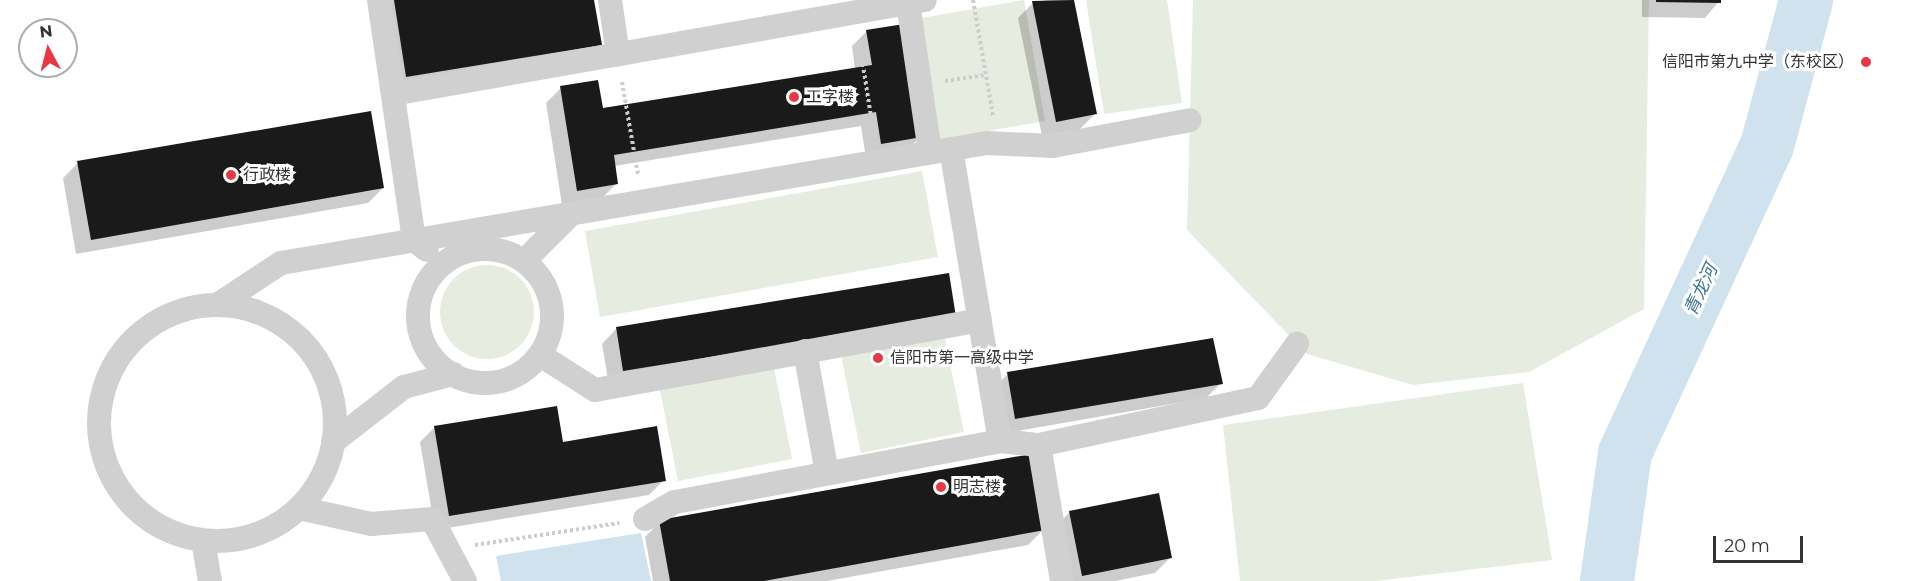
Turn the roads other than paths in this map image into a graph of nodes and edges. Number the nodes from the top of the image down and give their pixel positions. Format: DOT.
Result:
graph roads {
  1 [pos="379,0"];
  2 [pos="609,0"];
  3 [pos="917,1"];
  4 [pos="829,8"];
  5 [pos="618,54"];
  6 [pos="393,94"];
  7 [pos="1190,120"];
  8 [pos="940,151"];
  9 [pos="572,213"];
  10 [pos="414,240"];
  11 [pos="524,261"];
  12 [pos="443,264"];
  13 [pos="217,305"];
  14 [pos="980,320"];
  15 [pos="1297,344"];
  16 [pos="806,351"];
  17 [pos="540,355"];
  18 [pos="453,374"];
  19 [pos="1000,441"];
  20 [pos="333,442"];
  21 [pos="1039,445"];
  22 [pos="827,473"];
  23 [pos="298,508"];
  24 [pos="645,519"];
  25 [pos="204,542"];
  26 [pos="210,581"];
  27 [pos="465,581"];
  28 [pos="1062,581"];
  1 -- 6 [label="street"];
  2 -- 5 [label="street"];
  3 -- 4 [label="street"];
  3 -- 8 [label="street"];
  4 -- 5 [label="street"];
  5 -- 6 [label="street"];
  6 -- 10 [label="street"];
  7 -- 8 [label="street"];
  8 -- 9 [label="street"];
  8 -- 14 [label="street"];
  9 -- 10 [label="street"];
  9 -- 11 [label="street"];
  10 -- 12 [label="street"];
  10 -- 13 [label="street"];
  11 -- 12 [label="street"];
  11 -- 17 [label="street"];
  12 -- 18 [label="street"];
  13 -- 20 [label="street"];
  13 -- 25 [label="street"];
  14 -- 16 [label="street"];
  14 -- 19 [label="street"];
  15 -- 21 [label="street"];
  16 -- 17 [label="street"];
  16 -- 22 [label="street"];
  17 -- 18 [label="street"];
  18 -- 20 [label="street"];
  19 -- 21 [label="street"];
  19 -- 22 [label="street"];
  20 -- 23 [label="street"];
  21 -- 28 [label="street"];
  22 -- 24 [label="street"];
  23 -- 25 [label="street"];
  23 -- 27 [label="street"];
  25 -- 26 [label="street"];
}
